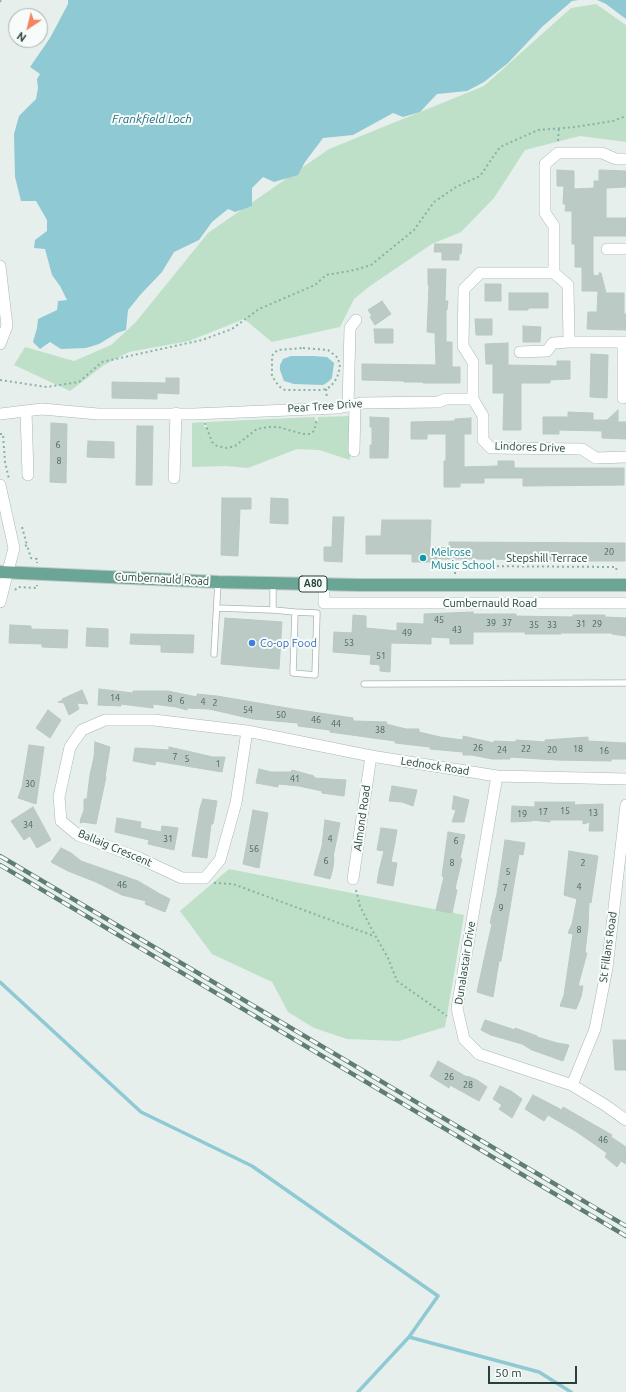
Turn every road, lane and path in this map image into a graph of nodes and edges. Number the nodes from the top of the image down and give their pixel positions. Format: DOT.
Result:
graph roads {
  1 [pos="626,116"];
  2 [pos="626,159"];
  3 [pos="607,249"];
  4 [pos="626,249"];
  5 [pos="0,266"];
  6 [pos="554,273"];
  7 [pos="356,320"];
  8 [pos="568,342"];
  9 [pos="624,342"];
  10 [pos="0,344"];
  11 [pos="520,352"];
  12 [pos="0,380"];
  13 [pos="320,390"];
  14 [pos="623,398"];
  15 [pos="473,399"];
  16 [pos="351,405"];
  17 [pos="317,408"];
  18 [pos="26,411"];
  19 [pos="176,413"];
  20 [pos="204,413"];
  21 [pos="0,414"];
  22 [pos="354,451"];
  23 [pos="626,457"];
  24 [pos="28,475"];
  25 [pos="174,478"];
  26 [pos="0,485"];
  27 [pos="4,572"];
  28 [pos="218,582"];
  29 [pos="273,583"];
  30 [pos="324,584"];
  31 [pos="455,585"];
  32 [pos="622,585"];
  33 [pos="0,602"];
  34 [pos="626,603"];
  35 [pos="217,608"];
  36 [pos="274,610"];
  37 [pos="295,612"];
  38 [pos="214,654"];
  39 [pos="626,683"];
  40 [pos="364,684"];
  41 [pos="247,731"];
  42 [pos="371,756"];
  43 [pos="497,776"];
  44 [pos="626,780"];
  45 [pos="626,805"];
  46 [pos="205,878"];
  47 [pos="353,879"];
  48 [pos="375,937"];
  49 [pos="462,1028"];
  50 [pos="572,1085"];
  51 [pos="626,1120"];
  1 -- 12 [label="path"];
  2 -- 6 [label="street"];
  3 -- 4 [label="street"];
  5 -- 10 [label="street"];
  6 -- 8 [label="street"];
  6 -- 15 [label="street"];
  7 -- 16 [label="street"];
  8 -- 9 [label="street"];
  8 -- 11 [label="street"];
  9 -- 14 [label="street"];
  13 -- 13 [label="path"];
  15 -- 16 [label="street, Pear Tree Drive"];
  15 -- 23 [label="street, Lindores Drive"];
  16 -- 17 [label="street, Pear Tree Drive"];
  16 -- 22 [label="street"];
  17 -- 20 [label="street, Pear Tree Drive"];
  17 -- 20 [label="path"];
  18 -- 19 [label="street, Pear Tree Drive"];
  18 -- 21 [label="street, Pear Tree Drive"];
  18 -- 24 [label="street"];
  19 -- 20 [label="street, Pear Tree Drive"];
  19 -- 25 [label="street"];
  26 -- 27 [label="street"];
  27 -- 28 [label="main road, Cumbernauld Road / A80"];
  27 -- 33 [label="street"];
  28 -- 29 [label="main road, Cumbernauld Road / A80"];
  28 -- 35 [label="lane"];
  29 -- 30 [label="main road, Cumbernauld Road / A80"];
  29 -- 36 [label="lane"];
  30 -- 31 [label="main road, Cumbernauld Road / A80"];
  30 -- 34 [label="street, Cumbernauld Road"];
  31 -- 32 [label="main road, Cumbernauld Road / A80"];
  31 -- 32 [label="path, Stepshill Terrace"];
  35 -- 36 [label="lane"];
  35 -- 38 [label="lane"];
  36 -- 37 [label="lane"];
  37 -- 37 [label="lane"];
  39 -- 40 [label="lane"];
  41 -- 42 [label="street, Lednock Road"];
  41 -- 46 [label="street"];
  41 -- 46 [label="street, Ballaig Crescent"];
  42 -- 43 [label="street, Lednock Road"];
  42 -- 47 [label="street, Almond Road"];
  43 -- 44 [label="street, Lednock Road"];
  43 -- 49 [label="street, Dunalastair Drive"];
  45 -- 50 [label="street, St Fillans Road"];
  46 -- 48 [label="path"];
  47 -- 48 [label="path"];
  48 -- 49 [label="path"];
  49 -- 50 [label="street, Dunalastair Drive"];
  50 -- 51 [label="street, Dunalastair Drive"];
}
